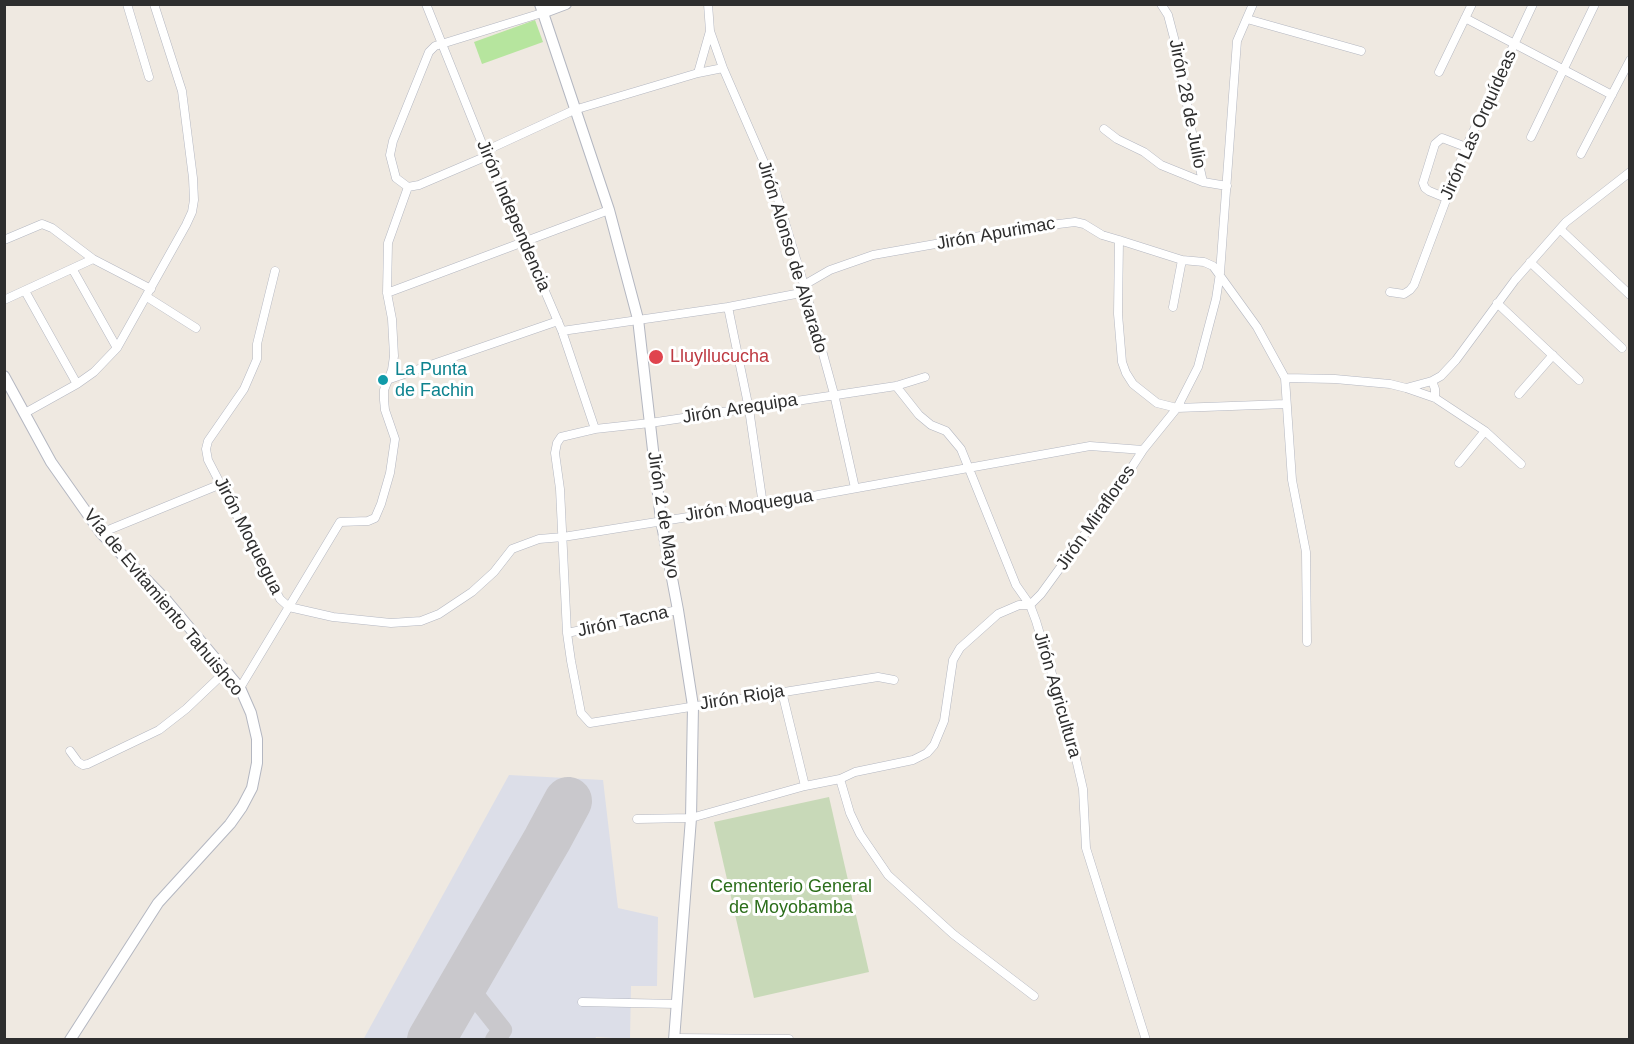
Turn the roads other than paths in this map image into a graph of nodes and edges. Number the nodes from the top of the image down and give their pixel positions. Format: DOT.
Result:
graph roads {
  1 [pos="127,4"];
  2 [pos="154,4"];
  3 [pos="426,4"];
  4 [pos="566,4"];
  5 [pos="708,4"];
  6 [pos="1161,4"];
  7 [pos="1253,4"];
  8 [pos="1472,4"];
  9 [pos="1533,4"];
  10 [pos="1595,4"];
  11 [pos="541,9"];
  12 [pos="1465,18"];
  13 [pos="1247,19"];
  14 [pos="710,31"];
  15 [pos="1514,43"];
  16 [pos="442,45"];
  17 [pos="1361,51"];
  18 [pos="1629,60"];
  19 [pos="723,68"];
  20 [pos="1563,71"];
  21 [pos="1439,72"];
  22 [pos="698,73"];
  23 [pos="149,76"];
  24 [pos="1612,95"];
  25 [pos="574,110"];
  26 [pos="1104,129"];
  27 [pos="1531,137"];
  28 [pos="1466,147"];
  29 [pos="486,153"];
  30 [pos="1581,154"];
  31 [pos="1629,172"];
  32 [pos="1203,182"];
  33 [pos="1227,186"];
  34 [pos="408,187"];
  35 [pos="1446,198"];
  36 [pos="609,210"];
  37 [pos="1560,229"];
  38 [pos="4,240"];
  39 [pos="1119,240"];
  40 [pos="524,243"];
  41 [pos="93,259"];
  42 [pos="1182,260"];
  43 [pos="1530,262"];
  44 [pos="73,270"];
  45 [pos="275,271"];
  46 [pos="1220,273"];
  47 [pos="805,289"];
  48 [pos="25,291"];
  49 [pos="387,292"];
  50 [pos="1390,292"];
  51 [pos="149,293"];
  52 [pos="1629,295"];
  53 [pos="4,300"];
  54 [pos="1497,303"];
  55 [pos="1173,307"];
  56 [pos="728,308"];
  57 [pos="638,319"];
  58 [pos="558,321"];
  59 [pos="196,328"];
  60 [pos="562,331"];
  61 [pos="117,348"];
  62 [pos="1622,348"];
  63 [pos="1552,355"];
  64 [pos="4,376"];
  65 [pos="925,377"];
  66 [pos="1285,378"];
  67 [pos="387,380"];
  68 [pos="1579,380"];
  69 [pos="1432,381"];
  70 [pos="77,384"];
  71 [pos="896,386"];
  72 [pos="1406,388"];
  73 [pos="834,394"];
  74 [pos="1519,394"];
  75 [pos="1435,398"];
  76 [pos="1286,404"];
  77 [pos="1177,408"];
  78 [pos="749,409"];
  79 [pos="25,413"];
  80 [pos="650,423"];
  81 [pos="595,429"];
  82 [pos="1485,431"];
  83 [pos="1143,450"];
  84 [pos="1459,463"];
  85 [pos="1521,464"];
  86 [pos="970,468"];
  87 [pos="221,484"];
  88 [pos="855,488"];
  89 [pos="763,505"];
  90 [pos="661,520"];
  91 [pos="101,533"];
  92 [pos="563,537"];
  93 [pos="1030,605"];
  94 [pos="289,607"];
  95 [pos="678,610"];
  96 [pos="567,633"];
  97 [pos="1307,642"];
  98 [pos="225,672"];
  99 [pos="894,680"];
  100 [pos="240,688"];
  101 [pos="782,692"];
  102 [pos="693,706"];
  103 [pos="70,751"];
  104 [pos="840,779"];
  105 [pos="805,786"];
  106 [pos="691,818"];
  107 [pos="637,819"];
  108 [pos="1034,996"];
  109 [pos="582,1002"];
  110 [pos="677,1005"];
  111 [pos="674,1039"];
  112 [pos="789,1039"];
  113 [pos="70,1040"];
  114 [pos="1146,1040"];
  1 -- 23 [label="street"];
  2 -- 51 [label="street"];
  3 -- 16 [label="street, Jirón Independencia"];
  4 -- 11 [label="main road"];
  5 -- 14 [label="street, Jirón Alonso de Alvarado"];
  6 -- 32 [label="street, Jirón 28 de Julio"];
  7 -- 13 [label="street, Jirón Miraflores"];
  8 -- 12 [label="street"];
  9 -- 15 [label="street, Jirón Las Orquídeas"];
  10 -- 20 [label="street"];
  11 -- 16 [label="street"];
  11 -- 25 [label="main road, Jirón 2 de Mayo"];
  12 -- 15 [label="street"];
  12 -- 21 [label="street"];
  13 -- 17 [label="street"];
  13 -- 33 [label="street, Jirón Miraflores"];
  14 -- 19 [label="street, Jirón Alonso de Alvarado"];
  14 -- 22 [label="street, Jirón Alonso de Alvarado"];
  15 -- 20 [label="street"];
  15 -- 28 [label="street, Jirón Las Orquídeas"];
  16 -- 29 [label="street, Jirón Independencia"];
  16 -- 34 [label="street"];
  18 -- 24 [label="street"];
  19 -- 22 [label="street"];
  19 -- 47 [label="street, Jirón Alonso de Alvarado"];
  20 -- 24 [label="street"];
  20 -- 27 [label="street"];
  22 -- 25 [label="street"];
  24 -- 30 [label="street"];
  25 -- 29 [label="street"];
  25 -- 36 [label="main road, Jirón 2 de Mayo"];
  26 -- 32 [label="street"];
  28 -- 35 [label="street, Jirón Las Orquídeas"];
  28 -- 35 [label="street"];
  29 -- 34 [label="street"];
  29 -- 40 [label="street, Jirón Independencia"];
  31 -- 37 [label="street"];
  32 -- 33 [label="street, Jirón 28 de Julio"];
  33 -- 46 [label="street, Jirón Miraflores"];
  34 -- 49 [label="street"];
  35 -- 50 [label="street, Jirón Las Orquídeas"];
  36 -- 40 [label="street"];
  36 -- 57 [label="main road, Jirón 2 de Mayo"];
  37 -- 43 [label="street"];
  37 -- 52 [label="street"];
  38 -- 41 [label="street"];
  39 -- 42 [label="street, Jirón Apurimac"];
  39 -- 47 [label="street, Jirón Apurimac"];
  39 -- 77 [label="street"];
  40 -- 49 [label="street"];
  40 -- 58 [label="street, Jirón Independencia"];
  41 -- 44 [label="street"];
  41 -- 51 [label="street"];
  42 -- 46 [label="street, Jirón Apurimac"];
  42 -- 55 [label="street"];
  43 -- 54 [label="street"];
  43 -- 62 [label="street"];
  44 -- 48 [label="street"];
  44 -- 61 [label="street"];
  45 -- 87 [label="street, Jirón Moquegua"];
  46 -- 66 [label="street"];
  46 -- 77 [label="street, Jirón Miraflores"];
  47 -- 56 [label="street, Jirón Apurimac"];
  47 -- 73 [label="street, Jirón Alonso de Alvarado"];
  48 -- 53 [label="street"];
  48 -- 70 [label="street"];
  49 -- 67 [label="street"];
  51 -- 59 [label="street"];
  51 -- 61 [label="street"];
  54 -- 63 [label="street"];
  54 -- 69 [label="street"];
  56 -- 57 [label="street, Jirón Apurimac"];
  56 -- 78 [label="street"];
  57 -- 60 [label="street, Jirón Apurimac"];
  57 -- 80 [label="main road, Jirón 2 de Mayo"];
  58 -- 60 [label="street, Jirón Independencia"];
  58 -- 67 [label="street"];
  60 -- 81 [label="street, Jirón Independencia"];
  61 -- 70 [label="street"];
  63 -- 68 [label="street"];
  63 -- 74 [label="street"];
  64 -- 79 [label="main road, Vía de Evitamiento Tahuishco"];
  65 -- 71 [label="street, Jirón Arequipa"];
  66 -- 72 [label="street"];
  66 -- 76 [label="street"];
  67 -- 94 [label="street"];
  69 -- 72 [label="street"];
  69 -- 75 [label="street"];
  70 -- 79 [label="street"];
  71 -- 73 [label="street, Jirón Arequipa"];
  71 -- 86 [label="street, Jirón Agricultura"];
  72 -- 75 [label="street"];
  73 -- 78 [label="street, Jirón Arequipa"];
  73 -- 88 [label="street, Jirón Alonso de Alvarado"];
  75 -- 82 [label="street"];
  76 -- 77 [label="street"];
  76 -- 97 [label="street"];
  77 -- 83 [label="street, Jirón Miraflores"];
  78 -- 80 [label="street, Jirón Arequipa"];
  78 -- 89 [label="street"];
  79 -- 91 [label="main road, Vía de Evitamiento Tahuishco"];
  80 -- 81 [label="street, Jirón Arequipa"];
  80 -- 90 [label="main road, Jirón 2 de Mayo"];
  81 -- 92 [label="street, Jirón Arequipa"];
  82 -- 84 [label="street"];
  82 -- 85 [label="street"];
  83 -- 86 [label="street, Jirón Moquegua"];
  83 -- 93 [label="street, Jirón Miraflores"];
  86 -- 88 [label="street, Jirón Moquegua"];
  86 -- 93 [label="street, Jirón Agricultura"];
  87 -- 91 [label="street"];
  87 -- 94 [label="street, Jirón Moquegua"];
  88 -- 89 [label="street, Jirón Moquegua"];
  89 -- 90 [label="street, Jirón Moquegua"];
  90 -- 92 [label="street, Jirón Moquegua"];
  90 -- 95 [label="main road, Jirón 2 de Mayo"];
  91 -- 98 [label="main road, Vía de Evitamiento Tahuishco"];
  92 -- 94 [label="street, Jirón Moquegua"];
  92 -- 96 [label="street"];
  93 -- 104 [label="street"];
  93 -- 114 [label="street, Jirón Agricultura"];
  94 -- 100 [label="street"];
  95 -- 96 [label="street, Jirón Tacna"];
  95 -- 102 [label="main road, Jirón 2 de Mayo"];
  96 -- 102 [label="street, Jirón Rioja"];
  98 -- 100 [label="main road, Vía de Evitamiento Tahuishco"];
  98 -- 103 [label="street"];
  99 -- 101 [label="street, Jirón Rioja"];
  100 -- 113 [label="main road, Vía de Evitamiento Tahuishco"];
  101 -- 102 [label="street, Jirón Rioja"];
  101 -- 105 [label="street"];
  102 -- 106 [label="main road, Jirón 2 de Mayo"];
  104 -- 105 [label="street"];
  104 -- 108 [label="street"];
  105 -- 106 [label="street"];
  106 -- 107 [label="street"];
  106 -- 110 [label="main road, Jirón 2 de Mayo"];
  109 -- 110 [label="street"];
  110 -- 111 [label="main road, Jirón 2 de Mayo"];
  111 -- 112 [label="street"];
}
